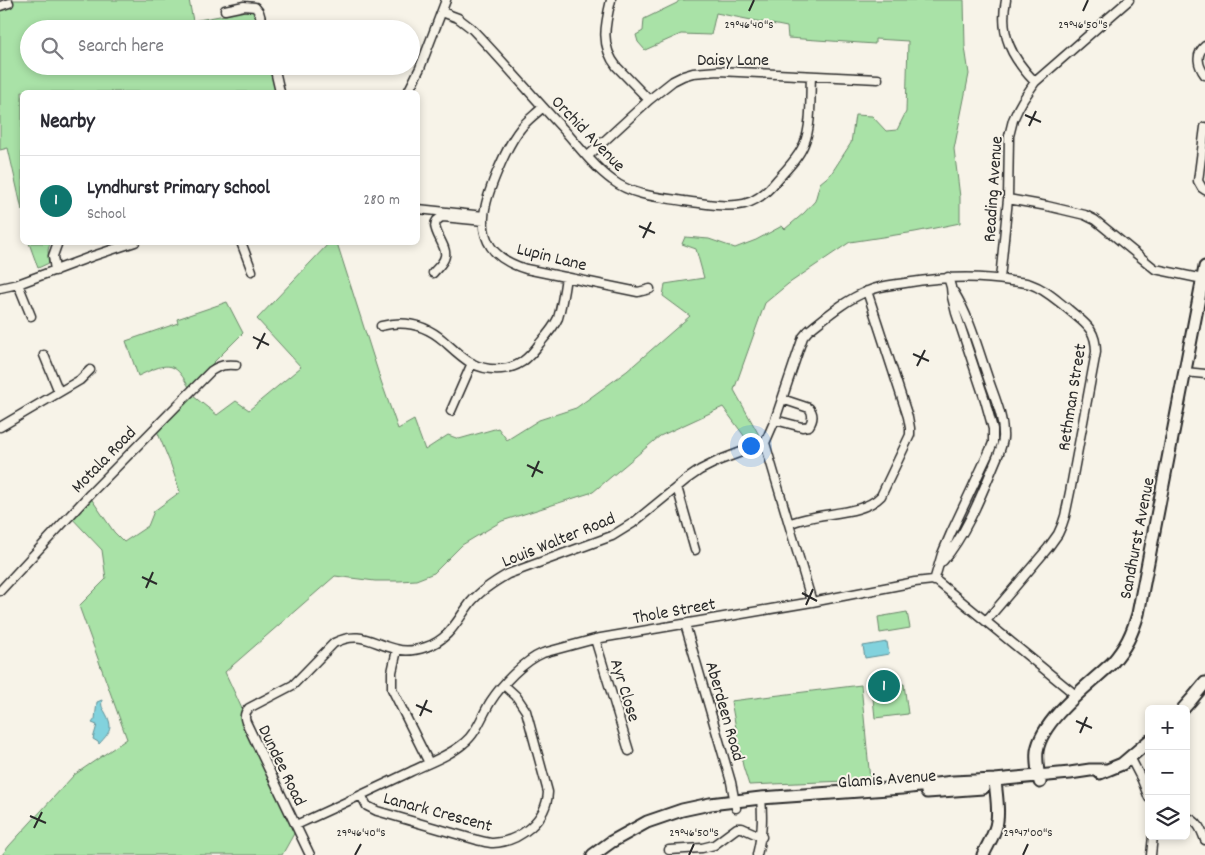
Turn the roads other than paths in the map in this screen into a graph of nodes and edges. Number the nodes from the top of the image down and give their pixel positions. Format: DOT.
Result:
graph roads {
  1 [pos="446,0"];
  2 [pos="611,0"];
  3 [pos="1006,0"];
  4 [pos="1129,0"];
  5 [pos="9,3"];
  6 [pos="0,6"];
  7 [pos="225,10"];
  8 [pos="442,12"];
  9 [pos="261,20"];
  10 [pos="1205,46"];
  11 [pos="420,68"];
  12 [pos="276,75"];
  13 [pos="416,75"];
  14 [pos="1205,75"];
  15 [pos="811,76"];
  16 [pos="878,79"];
  17 [pos="1035,82"];
  18 [pos="280,90"];
  19 [pos="409,90"];
  20 [pos="649,100"];
  21 [pos="543,107"];
  22 [pos="1205,127"];
  23 [pos="588,156"];
  24 [pos="1205,190"];
  25 [pos="1008,199"];
  26 [pos="420,208"];
  27 [pos="484,219"];
  28 [pos="57,245"];
  29 [pos="126,245"];
  30 [pos="241,245"];
  31 [pos="55,271"];
  32 [pos="252,271"];
  33 [pos="433,273"];
  34 [pos="1204,273"];
  35 [pos="566,277"];
  36 [pos="948,277"];
  37 [pos="1000,279"];
  38 [pos="18,284"];
  39 [pos="0,288"];
  40 [pos="650,289"];
  41 [pos="867,291"];
  42 [pos="31,316"];
  43 [pos="381,326"];
  44 [pos="44,355"];
  45 [pos="472,363"];
  46 [pos="236,365"];
  47 [pos="90,370"];
  48 [pos="1185,372"];
  49 [pos="1205,374"];
  50 [pos="59,392"];
  51 [pos="782,399"];
  52 [pos="451,411"];
  53 [pos="775,420"];
  54 [pos="0,427"];
  55 [pos="765,444"];
  56 [pos="677,487"];
  57 [pos="789,524"];
  58 [pos="696,550"];
  59 [pos="934,581"];
  60 [pos="0,591"];
  61 [pos="812,602"];
  62 [pos="986,621"];
  63 [pos="685,624"];
  64 [pos="596,638"];
  65 [pos="397,650"];
  66 [pos="1205,683"];
  67 [pos="504,685"];
  68 [pos="1076,696"];
  69 [pos="1187,705"];
  70 [pos="246,714"];
  71 [pos="1145,744"];
  72 [pos="629,751"];
  73 [pos="1130,757"];
  74 [pos="429,762"];
  75 [pos="1040,779"];
  76 [pos="996,784"];
  77 [pos="361,795"];
  78 [pos="1148,795"];
  79 [pos="761,801"];
  80 [pos="736,804"];
  81 [pos="1190,818"];
  82 [pos="296,826"];
  83 [pos="762,837"];
  84 [pos="1153,840"];
  85 [pos="1205,840"];
  86 [pos="668,850"];
  87 [pos="310,855"];
  88 [pos="593,855"];
  89 [pos="757,855"];
  90 [pos="983,855"];
  91 [pos="1151,855"];
  1 -- 8 [label="street"];
  2 -- 20 [label="street"];
  3 -- 17 [label="street"];
  4 -- 17 [label="street, Reading Avenue"];
  5 -- 6 [label="street"];
  7 -- 9 [label="street"];
  8 -- 11 [label="street"];
  8 -- 21 [label="street, Orchid Avenue"];
  10 -- 14 [label="street"];
  12 -- 18 [label="street"];
  13 -- 19 [label="street"];
  15 -- 16 [label="street, Daisy Lane"];
  15 -- 20 [label="street, Daisy Lane"];
  15 -- 23 [label="street, Orchid Avenue"];
  17 -- 25 [label="street, Reading Avenue"];
  20 -- 23 [label="street, Daisy Lane"];
  21 -- 23 [label="street, Orchid Avenue"];
  21 -- 27 [label="street, Lupin Lane"];
  22 -- 24 [label="street"];
  25 -- 34 [label="street"];
  25 -- 37 [label="street, Reading Avenue"];
  26 -- 27 [label="street"];
  27 -- 33 [label="street"];
  27 -- 35 [label="street, Lupin Lane"];
  28 -- 31 [label="street"];
  29 -- 31 [label="street"];
  30 -- 32 [label="street"];
  31 -- 38 [label="street"];
  34 -- 48 [label="main road, Sandhurst Avenue"];
  35 -- 40 [label="street, Lupin Lane"];
  35 -- 45 [label="street"];
  36 -- 37 [label="street, Rethman Street"];
  36 -- 41 [label="street, Rethman Street"];
  36 -- 59 [label="street"];
  37 -- 62 [label="street, Rethman Street"];
  38 -- 39 [label="street"];
  38 -- 42 [label="street"];
  41 -- 51 [label="street, Rethman Street"];
  41 -- 57 [label="street"];
  43 -- 45 [label="street"];
  44 -- 50 [label="street"];
  45 -- 52 [label="street"];
  46 -- 60 [label="street, Motala Road"];
  47 -- 50 [label="street"];
  48 -- 49 [label="street"];
  48 -- 68 [label="main road, Sandhurst Avenue"];
  50 -- 54 [label="street"];
  51 -- 53 [label="street, Rethman Street"];
  51 -- 53 [label="street"];
  53 -- 55 [label="street, Rethman Street"];
  55 -- 56 [label="street, Louis Walter Road"];
  55 -- 57 [label="street"];
  56 -- 58 [label="street"];
  56 -- 65 [label="street, Louis Walter Road"];
  57 -- 61 [label="street"];
  59 -- 61 [label="street, Thole Street"];
  59 -- 62 [label="street"];
  61 -- 63 [label="street, Thole Street"];
  62 -- 68 [label="street"];
  63 -- 64 [label="street, Thole Street"];
  63 -- 80 [label="street, Aberdeen Road"];
  64 -- 67 [label="street, Thole Street"];
  64 -- 72 [label="street, Ayr Close"];
  65 -- 70 [label="street, Louis Walter Road"];
  65 -- 74 [label="street"];
  66 -- 69 [label="main road"];
  67 -- 74 [label="street, Thole Street"];
  67 -- 77 [label="street, Lanark Crescent"];
  68 -- 75 [label="main road, Sandhurst Avenue"];
  70 -- 82 [label="street, Dundee Road"];
  71 -- 73 [label="main road, Glamis Avenue"];
  73 -- 75 [label="main road, Glamis Avenue"];
  73 -- 78 [label="street"];
  74 -- 77 [label="street, Thole Street"];
  75 -- 76 [label="main road, Glamis Avenue"];
  76 -- 79 [label="main road, Glamis Avenue"];
  76 -- 90 [label="main road"];
  77 -- 82 [label="street, Thole Street"];
  79 -- 80 [label="main road, Glamis Avenue"];
  79 -- 83 [label="street"];
  80 -- 88 [label="main road, Glamis Avenue"];
  81 -- 85 [label="street"];
  82 -- 87 [label="street, Dundee Road"];
  83 -- 86 [label="street"];
  83 -- 89 [label="street"];
  84 -- 91 [label="street"];
}
